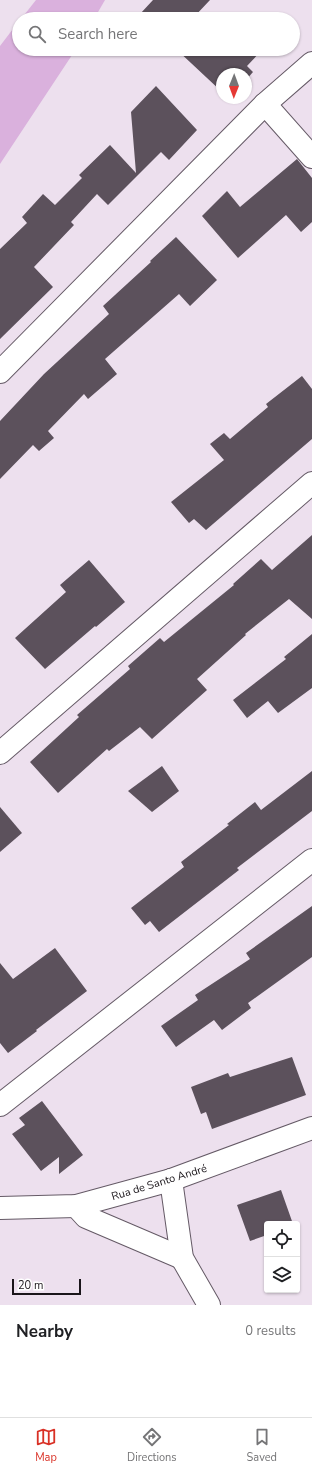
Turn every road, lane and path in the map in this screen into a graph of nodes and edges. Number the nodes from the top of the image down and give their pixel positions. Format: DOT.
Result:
graph roads {
  1 [pos="312,63"];
  2 [pos="265,104"];
  3 [pos="312,157"];
  4 [pos="0,372"];
  5 [pos="312,483"];
  6 [pos="0,753"];
  7 [pos="312,860"];
  8 [pos="0,1105"];
  9 [pos="312,1128"];
  10 [pos="171,1180"];
  11 [pos="76,1206"];
  12 [pos="0,1208"];
  13 [pos="182,1258"];
  14 [pos="209,1305"];
  1 -- 2 [label="street"];
  2 -- 3 [label="street"];
  2 -- 4 [label="street"];
  5 -- 6 [label="street"];
  7 -- 8 [label="street"];
  9 -- 10 [label="street, Rua de Santo André"];
  10 -- 11 [label="street, Rua de Santo André"];
  10 -- 13 [label="street"];
  11 -- 12 [label="street, Rua de Santo André"];
  11 -- 13 [label="street"];
  13 -- 14 [label="street"];
}
